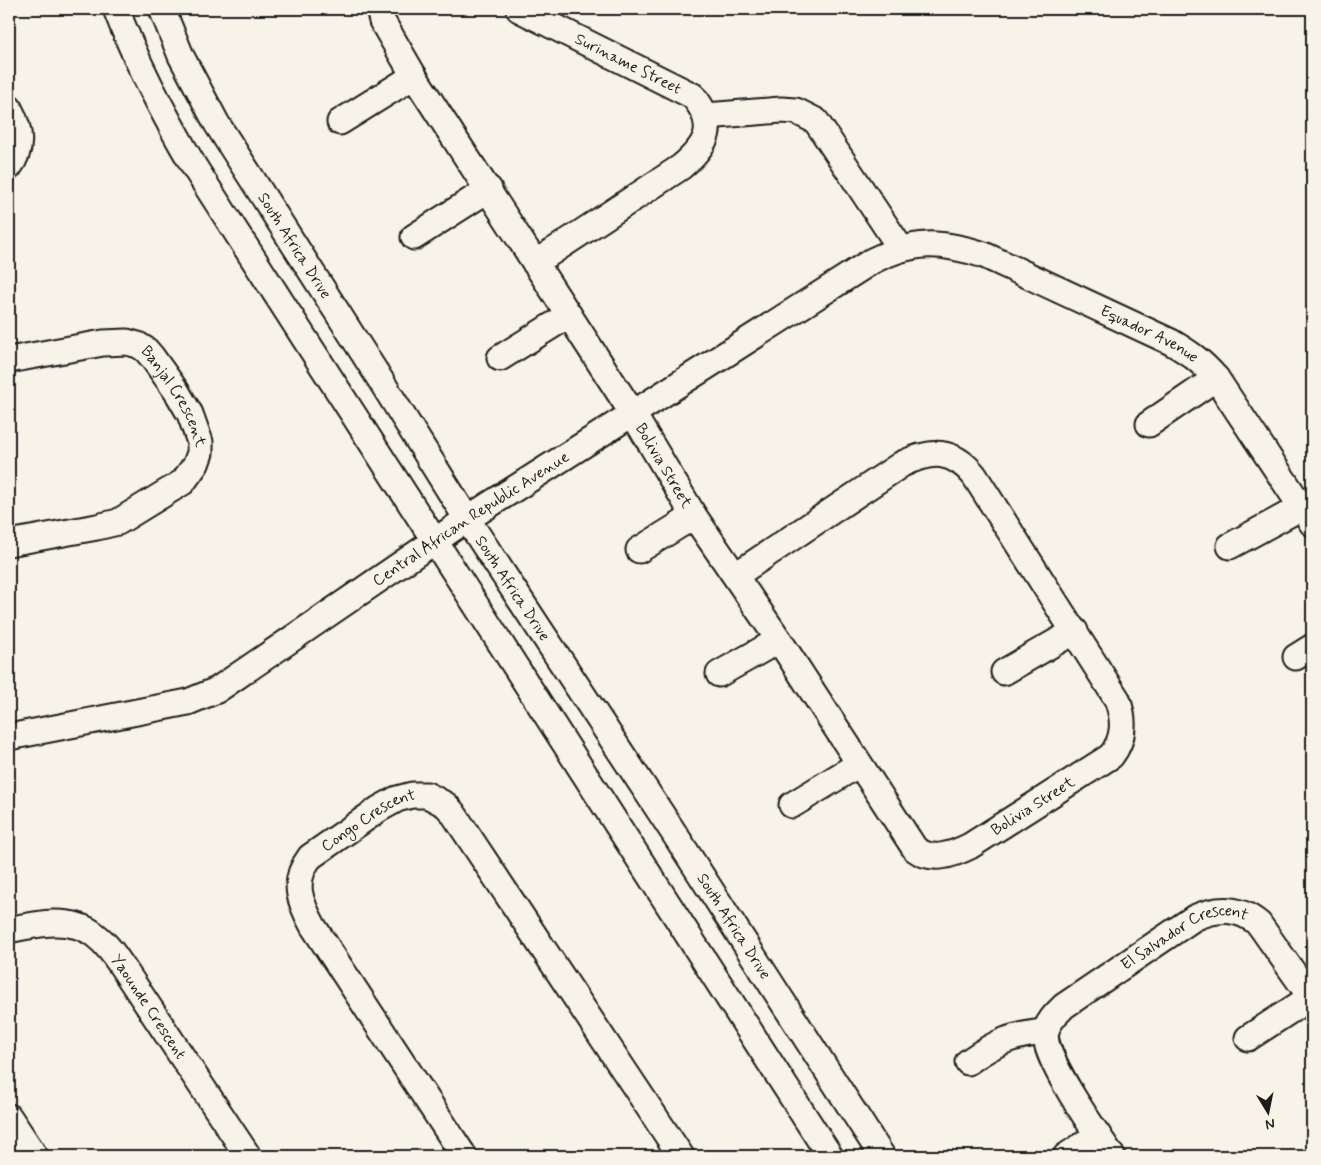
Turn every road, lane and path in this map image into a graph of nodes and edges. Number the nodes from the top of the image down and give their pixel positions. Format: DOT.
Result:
graph roads {
  1 [pos="116,9"];
  2 [pos="162,9"];
  3 [pos="380,9"];
  4 [pos="519,9"];
  5 [pos="414,76"];
  6 [pos="9,108"];
  7 [pos="706,116"];
  8 [pos="340,122"];
  9 [pos="9,167"];
  10 [pos="489,189"];
  11 [pos="414,237"];
  12 [pos="907,247"];
  13 [pos="535,263"];
  14 [pos="569,315"];
  15 [pos="500,358"];
  16 [pos="9,360"];
  17 [pos="1216,378"];
  18 [pos="633,414"];
  19 [pos="1149,424"];
  20 [pos="1307,515"];
  21 [pos="694,516"];
  22 [pos="467,519"];
  23 [pos="434,540"];
  24 [pos="9,543"];
  25 [pos="1230,546"];
  26 [pos="639,550"];
  27 [pos="736,575"];
  28 [pos="1075,631"];
  29 [pos="779,640"];
  30 [pos="1004,672"];
  31 [pos="719,674"];
  32 [pos="9,737"];
  33 [pos="860,764"];
  34 [pos="792,805"];
  35 [pos="9,930"];
  36 [pos="1312,998"];
  37 [pos="1045,1032"];
  38 [pos="1248,1038"];
  39 [pos="968,1062"];
  40 [pos="9,1117"];
  41 [pos="1098,1135"];
  42 [pos="34,1156"];
  43 [pos="248,1156"];
  44 [pos="464,1156"];
  45 [pos="680,1156"];
  46 [pos="830,1156"];
  47 [pos="882,1156"];
  48 [pos="1066,1156"];
  49 [pos="1112,1156"];
  1 -- 23 [label="street"];
  2 -- 22 [label="street, South Africa Drive"];
  3 -- 5 [label="street"];
  4 -- 7 [label="street, Suriname Street"];
  5 -- 8 [label="street"];
  5 -- 10 [label="street"];
  6 -- 9 [label="street"];
  7 -- 12 [label="street"];
  7 -- 13 [label="street"];
  10 -- 11 [label="street"];
  10 -- 13 [label="street"];
  12 -- 17 [label="street, Equador Avenue"];
  12 -- 18 [label="street, Central African Republic Avenue"];
  13 -- 14 [label="street"];
  14 -- 15 [label="street"];
  14 -- 18 [label="street"];
  16 -- 24 [label="street, Banjal Crescent"];
  17 -- 19 [label="street"];
  17 -- 20 [label="street, Equador Avenue"];
  18 -- 21 [label="street, Bolivia Street"];
  18 -- 22 [label="street, Central African Republic Avenue"];
  20 -- 25 [label="street"];
  21 -- 26 [label="street, Bolivia Street"];
  21 -- 27 [label="street, Bolivia Street"];
  22 -- 23 [label="street, Central African Republic Avenue"];
  22 -- 47 [label="street, South Africa Drive"];
  23 -- 32 [label="street, Central African Republic Avenue"];
  23 -- 46 [label="street"];
  27 -- 28 [label="street, Bolivia Street"];
  27 -- 29 [label="street, Bolivia Street"];
  28 -- 30 [label="street"];
  28 -- 33 [label="street, Bolivia Street"];
  29 -- 31 [label="street"];
  29 -- 33 [label="street, Bolivia Street"];
  33 -- 34 [label="street"];
  35 -- 43 [label="street, Yaounde Crescent"];
  36 -- 37 [label="street, El Salvador Crescent"];
  36 -- 38 [label="street, El Salvador Crescent"];
  37 -- 39 [label="street"];
  37 -- 41 [label="street"];
  40 -- 42 [label="street"];
  41 -- 48 [label="street"];
  41 -- 49 [label="street"];
  44 -- 45 [label="street, Congo Crescent"];
}
